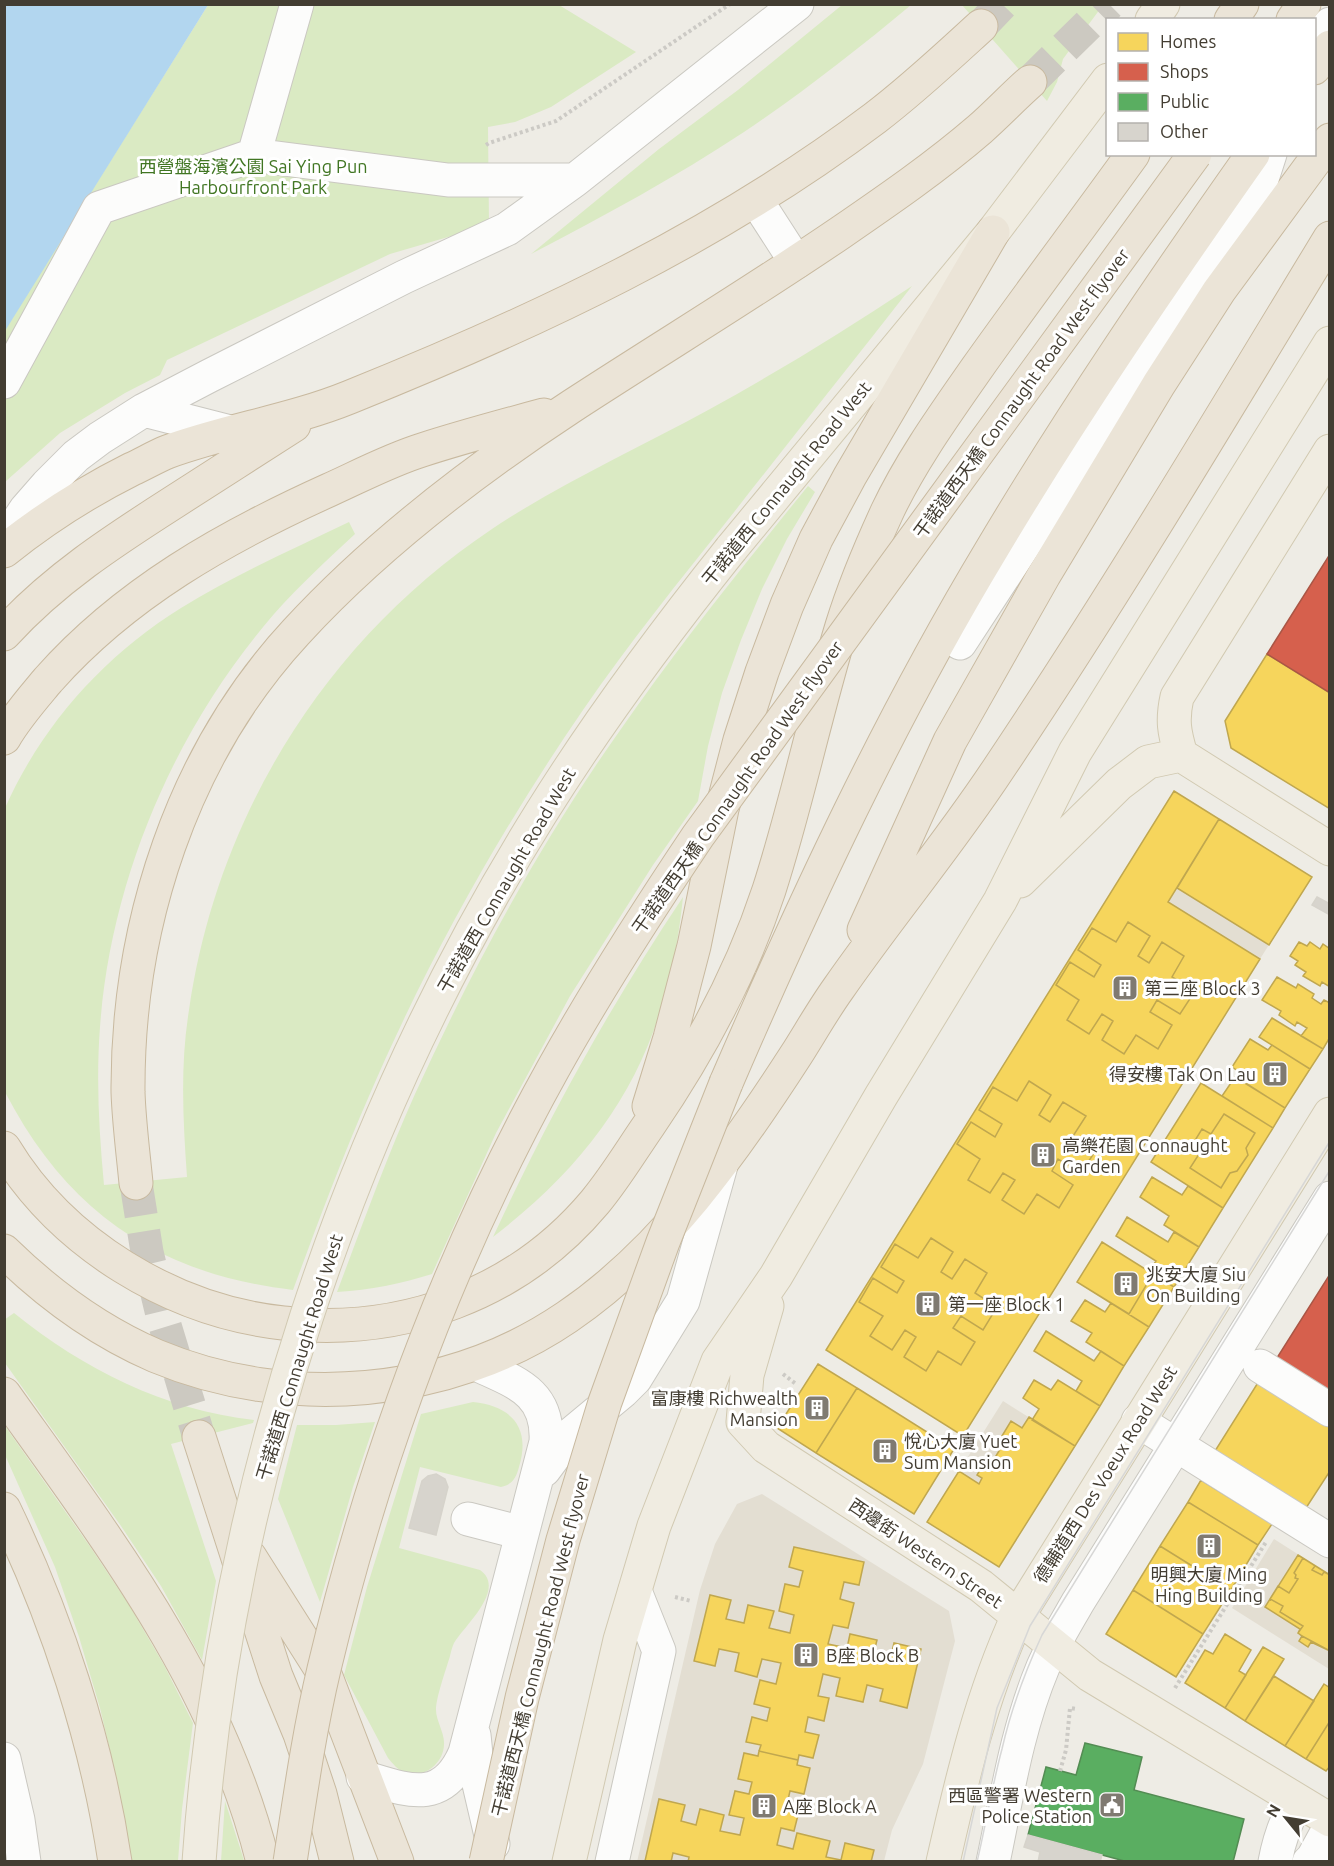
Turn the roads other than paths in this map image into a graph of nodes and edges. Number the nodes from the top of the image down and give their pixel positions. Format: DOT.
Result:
graph roads {
  1 [pos="297,4"];
  2 [pos="797,4"];
  3 [pos="1163,4"];
  4 [pos="1242,4"];
  5 [pos="1304,4"];
  6 [pos="1153,18"];
  7 [pos="1233,18"];
  8 [pos="1294,18"];
  9 [pos="1329,24"];
  10 [pos="981,26"];
  11 [pos="1316,42"];
  12 [pos="1329,47"];
  13 [pos="1316,65"];
  14 [pos="1106,81"];
  15 [pos="1030,82"];
  16 [pos="1329,140"];
  17 [pos="254,155"];
  18 [pos="1132,156"];
  19 [pos="1194,156"];
  20 [pos="1253,156"];
  21 [pos="1269,156"];
  22 [pos="574,180"];
  23 [pos="756,200"];
  24 [pos="993,232"];
  25 [pos="1329,238"];
  26 [pos="796,262"];
  27 [pos="1329,343"];
  28 [pos="4,382"];
  29 [pos="570,407"];
  30 [pos="144,410"];
  31 [pos="317,411"];
  32 [pos="230,432"];
  33 [pos="1329,451"];
  34 [pos="4,542"];
  35 [pos="4,551"];
  36 [pos="4,634"];
  37 [pos="960,643"];
  38 [pos="4,738"];
  39 [pos="1181,755"];
  40 [pos="1329,849"];
  41 [pos="1000,901"];
  42 [pos="835,992"];
  43 [pos="1325,1130"];
  44 [pos="638,1141"];
  45 [pos="4,1148"];
  46 [pos="722,1161"];
  47 [pos="136,1183"];
  48 [pos="1329,1198"];
  49 [pos="4,1251"];
  50 [pos="776,1276"];
  51 [pos="476,1364"];
  52 [pos="1260,1366"];
  53 [pos="4,1394"];
  54 [pos="1329,1410"];
  55 [pos="1138,1421"];
  56 [pos="199,1437"];
  57 [pos="1176,1445"];
  58 [pos="532,1493"];
  59 [pos="4,1509"];
  60 [pos="224,1517"];
  61 [pos="468,1519"];
  62 [pos="522,1533"];
  63 [pos="1329,1541"];
  64 [pos="635,1591"];
  65 [pos="1018,1616"];
  66 [pos="1053,1645"];
  67 [pos="475,1715"];
  68 [pos="6,1774"];
  69 [pos="363,1777"];
  70 [pos="1297,1801"];
  71 [pos="1329,1820"];
  72 [pos="1329,1827"];
  73 [pos="612,1861"];
  74 [pos="24,1862"];
  75 [pos="115,1862"];
  76 [pos="199,1862"];
  77 [pos="263,1862"];
  78 [pos="290,1862"];
  79 [pos="337,1862"];
  80 [pos="397,1862"];
  81 [pos="486,1862"];
  82 [pos="497,1862"];
  83 [pos="569,1862"];
  84 [pos="943,1862"];
  85 [pos="993,1862"];
  86 [pos="1275,1862"];
  87 [pos="1309,1862"];
  1 -- 17 [label="street"];
  2 -- 22 [label="street"];
  3 -- 6 [label="main road"];
  4 -- 7 [label="highway"];
  5 -- 8 [label="highway"];
  9 -- 11 [label="street"];
  10 -- 23 [label="highway"];
  12 -- 13 [label="highway"];
  14 -- 24 [label="main road, 干諾道西 Connaught Road West"];
  15 -- 26 [label="highway"];
  16 -- 42 [label="highway"];
  17 -- 22 [label="street"];
  17 -- 28 [label="street"];
  18 -- 44 [label="highway"];
  19 -- 78 [label="highway, 干諾道西天橋 Connaught Road West flyover, bridge"];
  20 -- 81 [label="highway, 干諾道西天橋 Connaught Road West flyover, bridge"];
  21 -- 37 [label="street"];
  22 -- 30 [label="street"];
  23 -- 26 [label="street"];
  23 -- 31 [label="highway"];
  24 -- 44 [label="highway"];
  24 -- 76 [label="main road, 干諾道西 Connaught Road West, bridge"];
  25 -- 42 [label="highway"];
  26 -- 29 [label="highway"];
  27 -- 41 [label="main road"];
  29 -- 38 [label="highway"];
  29 -- 47 [label="highway"];
  30 -- 32 [label="street"];
  30 -- 34 [label="street"];
  31 -- 32 [label="highway"];
  31 -- 36 [label="highway"];
  32 -- 35 [label="highway"];
  33 -- 39 [label="main road"];
  39 -- 40 [label="main road"];
  39 -- 41 [label="main road"];
  41 -- 50 [label="main road"];
  42 -- 46 [label="highway"];
  43 -- 55 [label="main road, 德輔道西 Des Voeux Road West"];
  44 -- 45 [label="highway"];
  46 -- 51 [label="highway"];
  46 -- 58 [label="street"];
  48 -- 57 [label="street"];
  49 -- 51 [label="highway"];
  50 -- 64 [label="main road"];
  50 -- 65 [label="main road, 西邊街 Western Street"];
  51 -- 58 [label="street"];
  52 -- 54 [label="street"];
  53 -- 77 [label="highway"];
  55 -- 57 [label="street"];
  55 -- 65 [label="main road, 德輔道西 Des Voeux Road West"];
  56 -- 60 [label="highway"];
  57 -- 63 [label="street"];
  57 -- 66 [label="street"];
  58 -- 62 [label="street"];
  59 -- 75 [label="highway"];
  60 -- 69 [label="highway"];
  60 -- 79 [label="highway"];
  61 -- 62 [label="street"];
  62 -- 67 [label="street"];
  64 -- 73 [label="street"];
  64 -- 83 [label="main road"];
  65 -- 66 [label="main road, 西邊街 Western Street"];
  65 -- 84 [label="main road, 德輔道西 Des Voeux Road West"];
  66 -- 70 [label="main road, 西邊街 Western Street"];
  66 -- 85 [label="street"];
  67 -- 69 [label="street"];
  67 -- 82 [label="street"];
  68 -- 74 [label="street"];
  69 -- 80 [label="highway"];
  70 -- 71 [label="main road, 西邊街 Western Street"];
  70 -- 86 [label="street"];
  72 -- 87 [label="street"];
}
